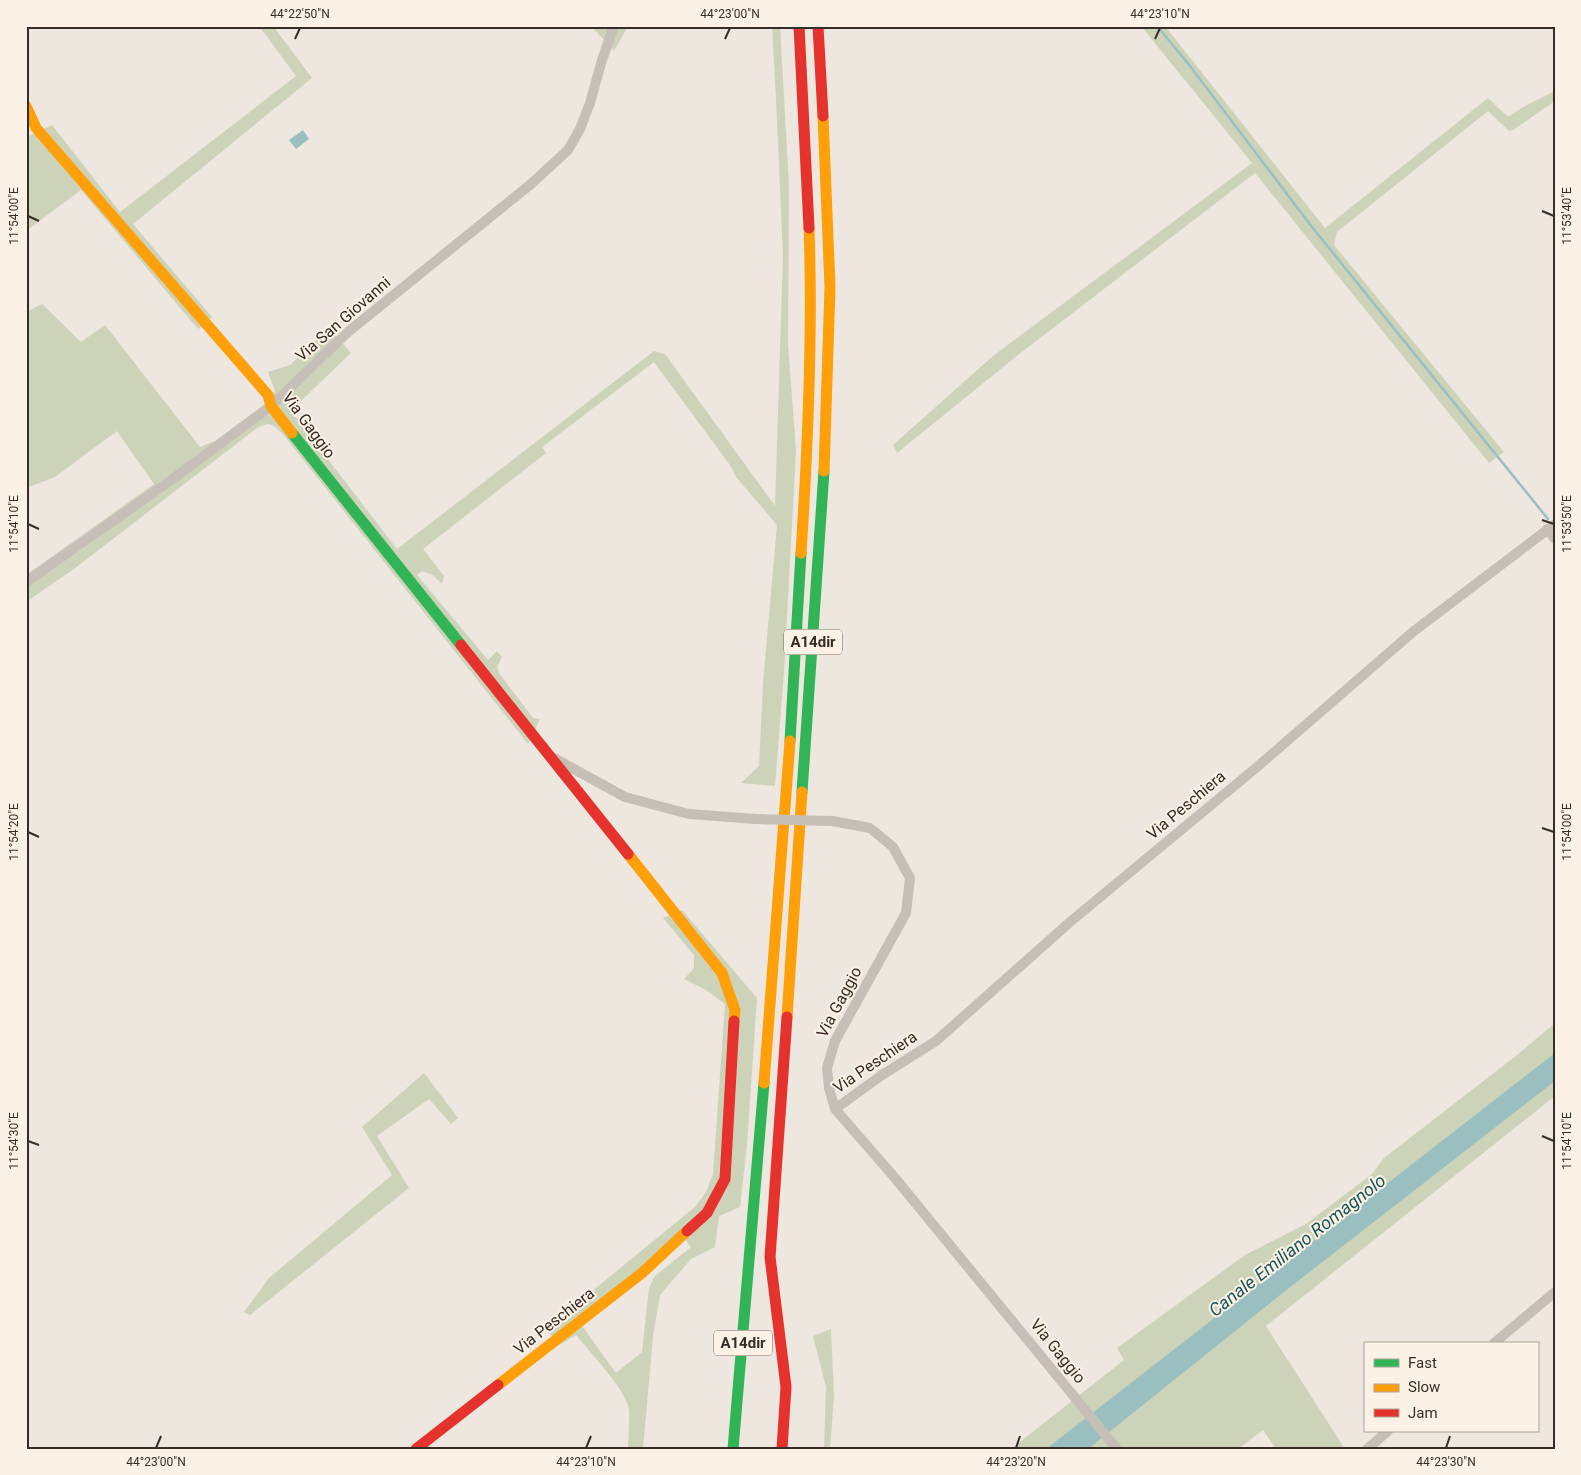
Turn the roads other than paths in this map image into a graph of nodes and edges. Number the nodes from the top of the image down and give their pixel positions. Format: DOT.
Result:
graph roads {
  1 [pos="614,26"];
  2 [pos="799,26"];
  3 [pos="818,26"];
  4 [pos="26,106"];
  5 [pos="271,406"];
  6 [pos="1551,526"];
  7 [pos="1555,539"];
  8 [pos="26,582"];
  9 [pos="548,754"];
  10 [pos="560,769"];
  11 [pos="836,1109"];
  12 [pos="1555,1292"];
  13 [pos="1495,1342"];
  14 [pos="1387,1432"];
  15 [pos="416,1449"];
  16 [pos="733,1449"];
  17 [pos="782,1449"];
  18 [pos="1117,1449"];
  19 [pos="1367,1449"];
  1 -- 5 [label="street, Via San Giovanni"];
  2 -- 16 [label="main road, A14dir"];
  3 -- 17 [label="main road, A14dir"];
  4 -- 5 [label="main road, Via Gaggio"];
  5 -- 8 [label="street, Via San Giovanni"];
  5 -- 9 [label="main road, Via Gaggio"];
  6 -- 7 [label="street"];
  6 -- 11 [label="street, Via Peschiera"];
  9 -- 10 [label="main road, Via Gaggio"];
  9 -- 11 [label="street, Via Gaggio, bridge"];
  10 -- 15 [label="main road, Via Peschiera"];
  11 -- 18 [label="street, Via Gaggio"];
  12 -- 13 [label="street"];
  14 -- 19 [label="street"];
}
